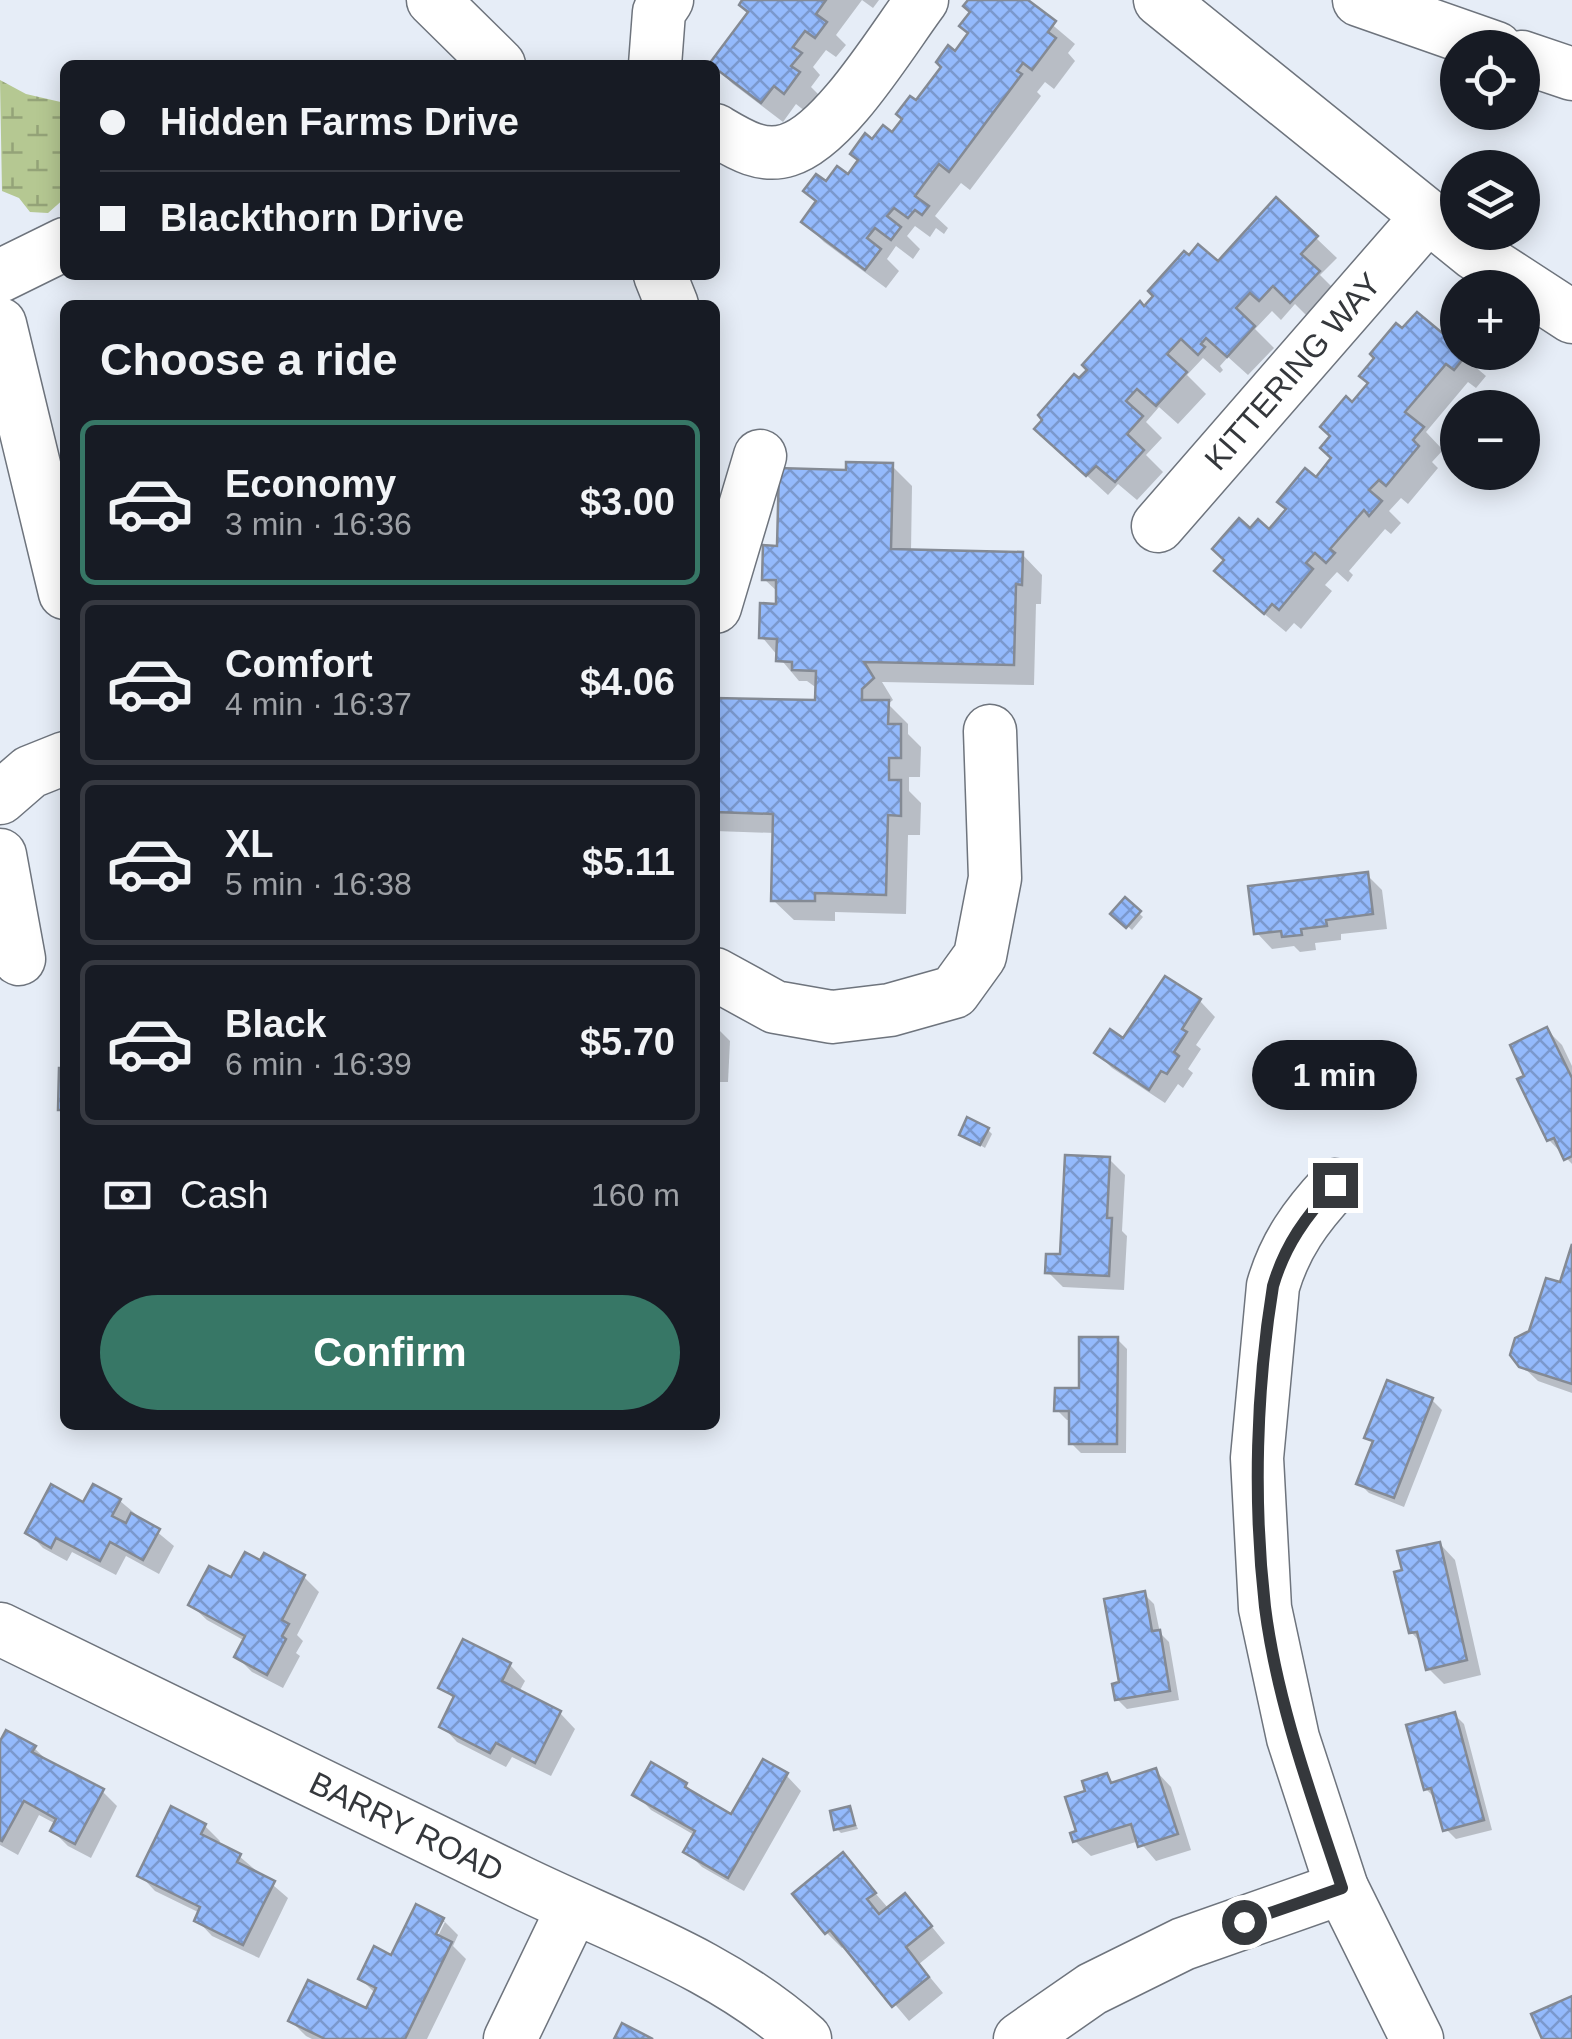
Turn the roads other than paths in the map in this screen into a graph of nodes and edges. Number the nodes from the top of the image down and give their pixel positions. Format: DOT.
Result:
graph roads {
  1 [pos="433,0"];
  2 [pos="667,0"];
  3 [pos="922,0"];
  4 [pos="1160,0"];
  5 [pos="1359,0"];
  6 [pos="1445,30"];
  7 [pos="494,60"];
  8 [pos="655,60"];
  9 [pos="1540,63"];
  10 [pos="1572,74"];
  11 [pos="720,132"];
  12 [pos="1428,216"];
  13 [pos="60,246"];
  14 [pos="0,276"];
  15 [pos="1572,318"];
  16 [pos="0,324"];
  17 [pos="760,456"];
  18 [pos="21,493"];
  19 [pos="1158,526"];
  20 [pos="60,582"];
  21 [pos="720,589"];
  22 [pos="990,731"];
  23 [pos="60,760"];
  24 [pos="0,798"];
  25 [pos="0,854"];
  26 [pos="19,959"];
  27 [pos="720,977"];
  28 [pos="1335,1185"];
  29 [pos="0,1629"];
  30 [pos="1342,1888"];
  31 [pos="573,1908"];
  32 [pos="510,2039"];
  33 [pos="805,2039"];
  34 [pos="1020,2039"];
  35 [pos="1417,2039"];
  1 -- 7 [label="street"];
  2 -- 8 [label="street"];
  3 -- 11 [label="street"];
  4 -- 12 [label="street"];
  5 -- 6 [label="street"];
  9 -- 10 [label="street"];
  12 -- 15 [label="street"];
  12 -- 19 [label="street, KITTERING WAY"];
  13 -- 14 [label="street"];
  16 -- 18 [label="street"];
  17 -- 21 [label="street"];
  18 -- 20 [label="street"];
  22 -- 27 [label="street"];
  23 -- 24 [label="street"];
  25 -- 26 [label="street"];
  28 -- 30 [label="street"];
  29 -- 31 [label="street, BARRY ROAD"];
  30 -- 34 [label="street"];
  30 -- 35 [label="street"];
  31 -- 32 [label="street"];
  31 -- 33 [label="street, BARRY ROAD"];
}
